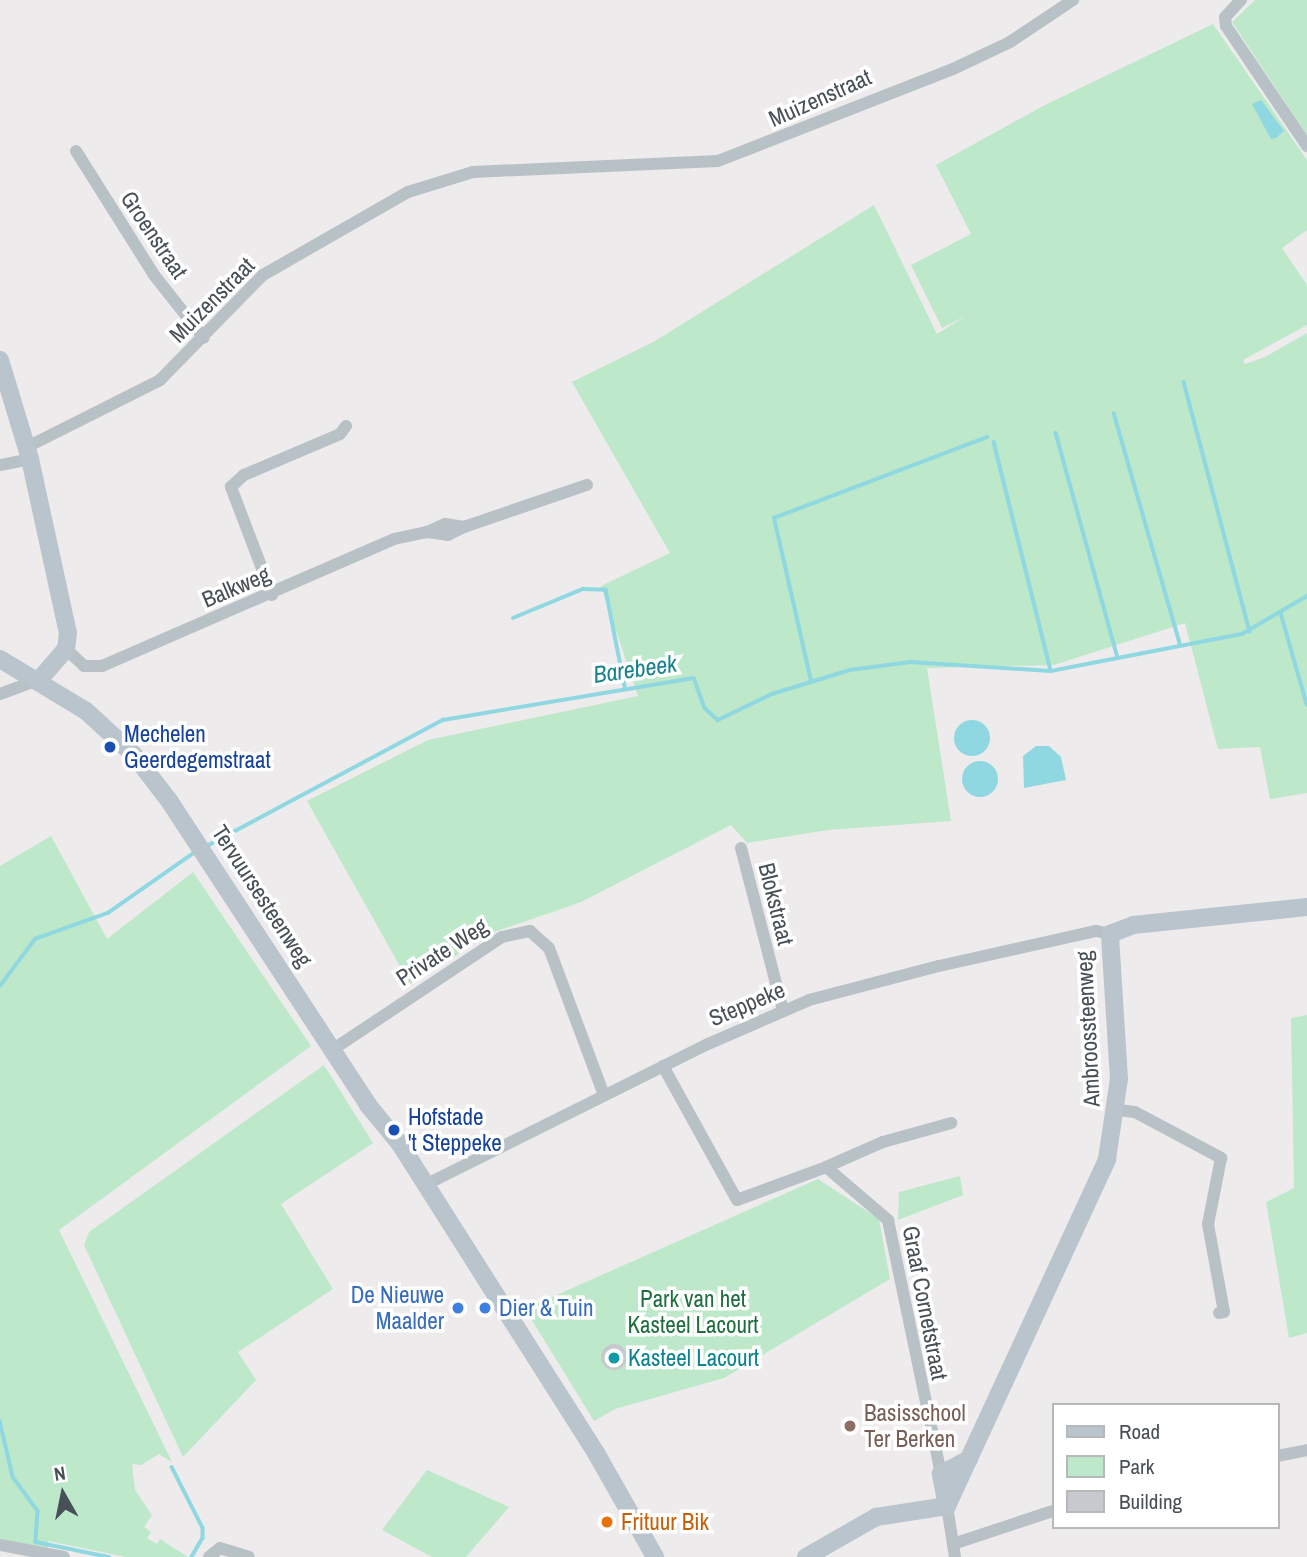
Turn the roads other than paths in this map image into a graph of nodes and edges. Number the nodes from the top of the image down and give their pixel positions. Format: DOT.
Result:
graph roads {
  1 [pos="1073,0"];
  2 [pos="1241,0"];
  3 [pos="1307,146"];
  4 [pos="76,151"];
  5 [pos="204,338"];
  6 [pos="0,359"];
  7 [pos="346,426"];
  8 [pos="28,453"];
  9 [pos="0,465"];
  10 [pos="587,485"];
  11 [pos="272,595"];
  12 [pos="66,649"];
  13 [pos="0,659"];
  14 [pos="39,680"];
  15 [pos="0,694"];
  16 [pos="741,848"];
  17 [pos="1307,907"];
  18 [pos="1110,934"];
  19 [pos="783,1010"];
  20 [pos="332,1050"];
  21 [pos="663,1066"];
  22 [pos="604,1095"];
  23 [pos="1118,1110"];
  24 [pos="951,1123"];
  25 [pos="826,1167"];
  26 [pos="425,1185"];
  27 [pos="1219,1313"];
  28 [pos="1307,1450"];
  29 [pos="1279,1456"];
  30 [pos="969,1459"];
  31 [pos="941,1474"];
  32 [pos="947,1506"];
  33 [pos="1052,1511"];
  34 [pos="0,1545"];
  35 [pos="220,1548"];
  36 [pos="954,1550"];
  37 [pos="656,1555"];
  38 [pos="245,1556"];
  39 [pos="64,1557"];
  40 [pos="209,1557"];
  41 [pos="231,1557"];
  42 [pos="806,1557"];
  1 -- 5 [label="street, Muizenstraat"];
  2 -- 3 [label="street"];
  4 -- 5 [label="street, Groenstraat"];
  5 -- 8 [label="street, Muizenstraat"];
  6 -- 8 [label="street"];
  7 -- 11 [label="street"];
  8 -- 9 [label="street, Muizenstraat"];
  8 -- 12 [label="street"];
  10 -- 11 [label="street, Balkweg"];
  11 -- 12 [label="street, Balkweg"];
  12 -- 14 [label="street"];
  13 -- 14 [label="street, Tervuursesteenweg"];
  14 -- 15 [label="street"];
  14 -- 20 [label="street, Tervuursesteenweg"];
  16 -- 19 [label="street, Blokstraat"];
  17 -- 18 [label="street, Ambroossteenweg"];
  18 -- 19 [label="street, Steppeke"];
  18 -- 23 [label="street, Ambroossteenweg"];
  19 -- 21 [label="street, Steppeke"];
  20 -- 22 [label="street, Private Weg"];
  20 -- 26 [label="street, Tervuursesteenweg"];
  21 -- 22 [label="street, Steppeke"];
  21 -- 25 [label="street"];
  22 -- 26 [label="street, Steppeke"];
  23 -- 27 [label="street"];
  23 -- 30 [label="street, Ambroossteenweg"];
  24 -- 25 [label="street"];
  25 -- 31 [label="street, Graaf Cornetstraat"];
  26 -- 37 [label="street, Tervuursesteenweg"];
  28 -- 29 [label="street"];
  30 -- 31 [label="street"];
  30 -- 32 [label="street, Ambroossteenweg"];
  31 -- 32 [label="street"];
  32 -- 36 [label="street"];
  32 -- 42 [label="street"];
  33 -- 36 [label="street"];
  34 -- 39 [label="street"];
  35 -- 38 [label="street"];
  35 -- 40 [label="street"];
  35 -- 41 [label="street"];
}
